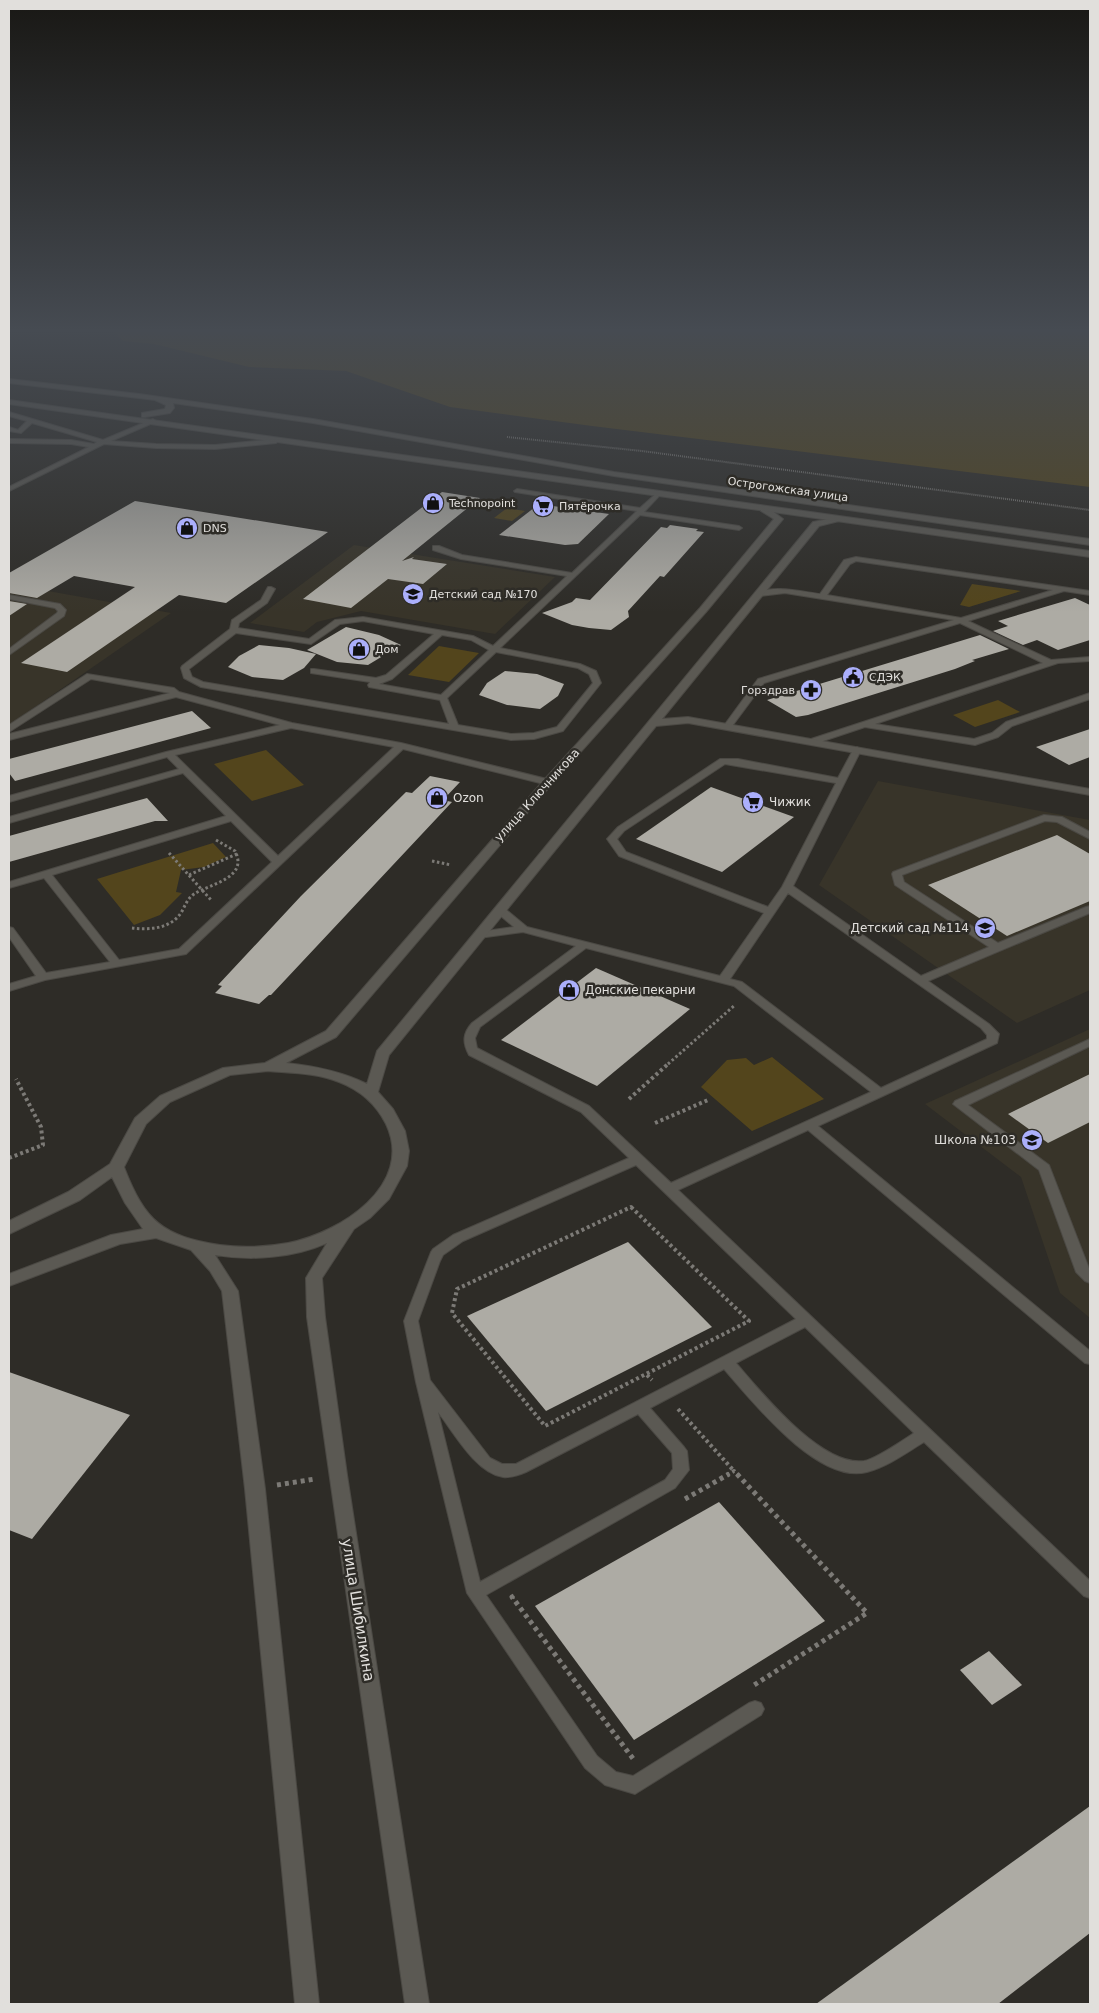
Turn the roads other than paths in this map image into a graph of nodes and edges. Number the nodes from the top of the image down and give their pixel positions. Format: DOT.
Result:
graph roads {
  1 [pos="28,424"];
  2 [pos="41,424"];
  3 [pos="146,424"];
  4 [pos="174,424"];
  5 [pos="187,424"];
  6 [pos="334,424"];
  7 [pos="204,428"];
  8 [pos="9,429"];
  9 [pos="9,441"];
  10 [pos="276,441"];
  11 [pos="103,442"];
  12 [pos="96,446"];
  13 [pos="9,489"];
  14 [pos="517,491"];
  15 [pos="658,494"];
  16 [pos="764,509"];
  17 [pos="640,511"];
  18 [pos="839,520"];
  19 [pos="739,528"];
  20 [pos="1090,542"];
  21 [pos="436,548"];
  22 [pos="1090,554"];
  23 [pos="573,575"];
  24 [pos="769,582"];
  25 [pos="272,589"];
  26 [pos="1064,589"];
  27 [pos="785,591"];
  28 [pos="1090,593"];
  29 [pos="760,594"];
  30 [pos="9,597"];
  31 [pos="822,597"];
  32 [pos="961,620"];
  33 [pos="234,630"];
  34 [pos="440,632"];
  35 [pos="494,650"];
  36 [pos="9,653"];
  37 [pos="1090,659"];
  38 [pos="1050,663"];
  39 [pos="314,671"];
  40 [pos="377,681"];
  41 [pos="176,694"];
  42 [pos="1090,696"];
  43 [pos="443,698"];
  44 [pos="667,704"];
  45 [pos="688,720"];
  46 [pos="651,723"];
  47 [pos="864,724"];
  48 [pos="291,725"];
  49 [pos="726,727"];
  50 [pos="455,728"];
  51 [pos="9,729"];
  52 [pos="9,738"];
  53 [pos="811,742"];
  54 [pos="401,746"];
  55 [pos="857,750"];
  56 [pos="169,754"];
  57 [pos="185,770"];
  58 [pos="548,782"];
  59 [pos="842,782"];
  60 [pos="1089,791"];
  61 [pos="9,800"];
  62 [pos="233,817"];
  63 [pos="9,820"];
  64 [pos="1090,836"];
  65 [pos="278,862"];
  66 [pos="46,874"];
  67 [pos="9,885"];
  68 [pos="787,887"];
  69 [pos="1090,909"];
  70 [pos="500,910"];
  71 [pos="770,912"];
  72 [pos="523,929"];
  73 [pos="9,930"];
  74 [pos="479,935"];
  75 [pos="584,944"];
  76 [pos="998,948"];
  77 [pos="117,964"];
  78 [pos="43,977"];
  79 [pos="724,979"];
  80 [pos="920,980"];
  81 [pos="9,988"];
  82 [pos="1090,1042"];
  83 [pos="268,1067"];
  84 [pos="372,1092"];
  85 [pos="880,1093"];
  86 [pos="810,1125"];
  87 [pos="638,1159"];
  88 [pos="116,1167"];
  89 [pos="670,1189"];
  90 [pos="349,1226"];
  91 [pos="9,1228"];
  92 [pos="157,1232"];
  93 [pos="197,1246"];
  94 [pos="1090,1278"];
  95 [pos="9,1280"];
  96 [pos="807,1320"];
  97 [pos="1090,1359"];
  98 [pos="726,1362"];
  99 [pos="423,1382"];
  100 [pos="640,1407"];
  101 [pos="926,1433"];
  102 [pos="1090,1591"];
  103 [pos="475,1593"];
  104 [pos="756,1709"];
  105 [pos="307,2004"];
  106 [pos="418,2004"];
  1 -- 8 [label="lane"];
  2 -- 11 [label="lane"];
  3 -- 11 [label="lane"];
  4 -- 7 [label="street"];
  5 -- 7 [label="street"];
  6 -- 20 [label="street, Острогожская улица"];
  7 -- 10 [label="street"];
  9 -- 12 [label="lane"];
  10 -- 11 [label="lane"];
  10 -- 15 [label="street"];
  11 -- 12 [label="lane"];
  12 -- 13 [label="lane"];
  14 -- 17 [label="lane"];
  15 -- 16 [label="street"];
  15 -- 17 [label="lane"];
  16 -- 18 [label="street"];
  16 -- 58 [label="street, улица Ключникова"];
  17 -- 19 [label="lane"];
  17 -- 23 [label="lane"];
  18 -- 22 [label="street"];
  18 -- 24 [label="street"];
  21 -- 23 [label="lane"];
  23 -- 35 [label="lane"];
  24 -- 27 [label="lane"];
  24 -- 29 [label="street"];
  25 -- 33 [label="lane"];
  26 -- 28 [label="lane"];
  26 -- 31 [label="lane"];
  26 -- 32 [label="lane"];
  27 -- 29 [label="lane"];
  27 -- 31 [label="lane"];
  29 -- 44 [label="street"];
  30 -- 36 [label="lane"];
  31 -- 32 [label="lane"];
  32 -- 38 [label="lane"];
  32 -- 49 [label="lane"];
  33 -- 34 [label="lane"];
  33 -- 50 [label="lane"];
  34 -- 35 [label="lane"];
  34 -- 40 [label="lane"];
  35 -- 43 [label="lane"];
  35 -- 50 [label="lane"];
  37 -- 38 [label="lane"];
  38 -- 47 [label="lane"];
  39 -- 40 [label="lane"];
  40 -- 43 [label="lane"];
  41 -- 48 [label="lane"];
  41 -- 51 [label="lane"];
  41 -- 52 [label="lane"];
  42 -- 47 [label="lane"];
  43 -- 50 [label="lane"];
  44 -- 45 [label="street"];
  44 -- 46 [label="street"];
  45 -- 46 [label="street"];
  45 -- 49 [label="street"];
  46 -- 70 [label="street"];
  47 -- 53 [label="lane"];
  48 -- 54 [label="lane"];
  48 -- 56 [label="lane"];
  49 -- 53 [label="street"];
  53 -- 55 [label="street"];
  54 -- 58 [label="lane"];
  54 -- 65 [label="lane"];
  55 -- 59 [label="lane"];
  55 -- 60 [label="street"];
  56 -- 57 [label="lane"];
  56 -- 61 [label="lane"];
  57 -- 62 [label="lane"];
  57 -- 63 [label="lane"];
  58 -- 83 [label="street, улица Ключникова"];
  59 -- 68 [label="lane"];
  59 -- 71 [label="lane"];
  62 -- 65 [label="lane"];
  62 -- 66 [label="lane"];
  64 -- 76 [label="lane"];
  65 -- 77 [label="lane"];
  66 -- 67 [label="lane"];
  66 -- 77 [label="lane"];
  68 -- 71 [label="lane"];
  68 -- 80 [label="lane"];
  69 -- 76 [label="lane"];
  70 -- 72 [label="lane"];
  70 -- 74 [label="street"];
  71 -- 79 [label="lane"];
  72 -- 74 [label="lane"];
  72 -- 75 [label="lane"];
  73 -- 78 [label="lane"];
  74 -- 84 [label="street"];
  75 -- 79 [label="lane"];
  75 -- 87 [label="lane"];
  76 -- 80 [label="lane"];
  77 -- 78 [label="lane"];
  78 -- 81 [label="lane"];
  79 -- 85 [label="lane"];
  80 -- 85 [label="lane"];
  82 -- 94 [label="lane"];
  83 -- 84 [label="street"];
  83 -- 88 [label="street"];
  84 -- 90 [label="street"];
  85 -- 86 [label="lane"];
  86 -- 89 [label="lane"];
  86 -- 97 [label="lane"];
  87 -- 89 [label="lane"];
  87 -- 99 [label="lane"];
  88 -- 91 [label="street"];
  88 -- 92 [label="street"];
  89 -- 96 [label="lane"];
  90 -- 93 [label="street"];
  90 -- 106 [label="street, улица Шибилкина"];
  92 -- 93 [label="street"];
  92 -- 95 [label="street"];
  93 -- 105 [label="street"];
  96 -- 98 [label="lane"];
  96 -- 101 [label="lane"];
  98 -- 100 [label="lane"];
  98 -- 101 [label="lane"];
  99 -- 100 [label="lane"];
  99 -- 103 [label="lane"];
  100 -- 103 [label="lane"];
  101 -- 102 [label="lane"];
  103 -- 104 [label="lane"];
}
